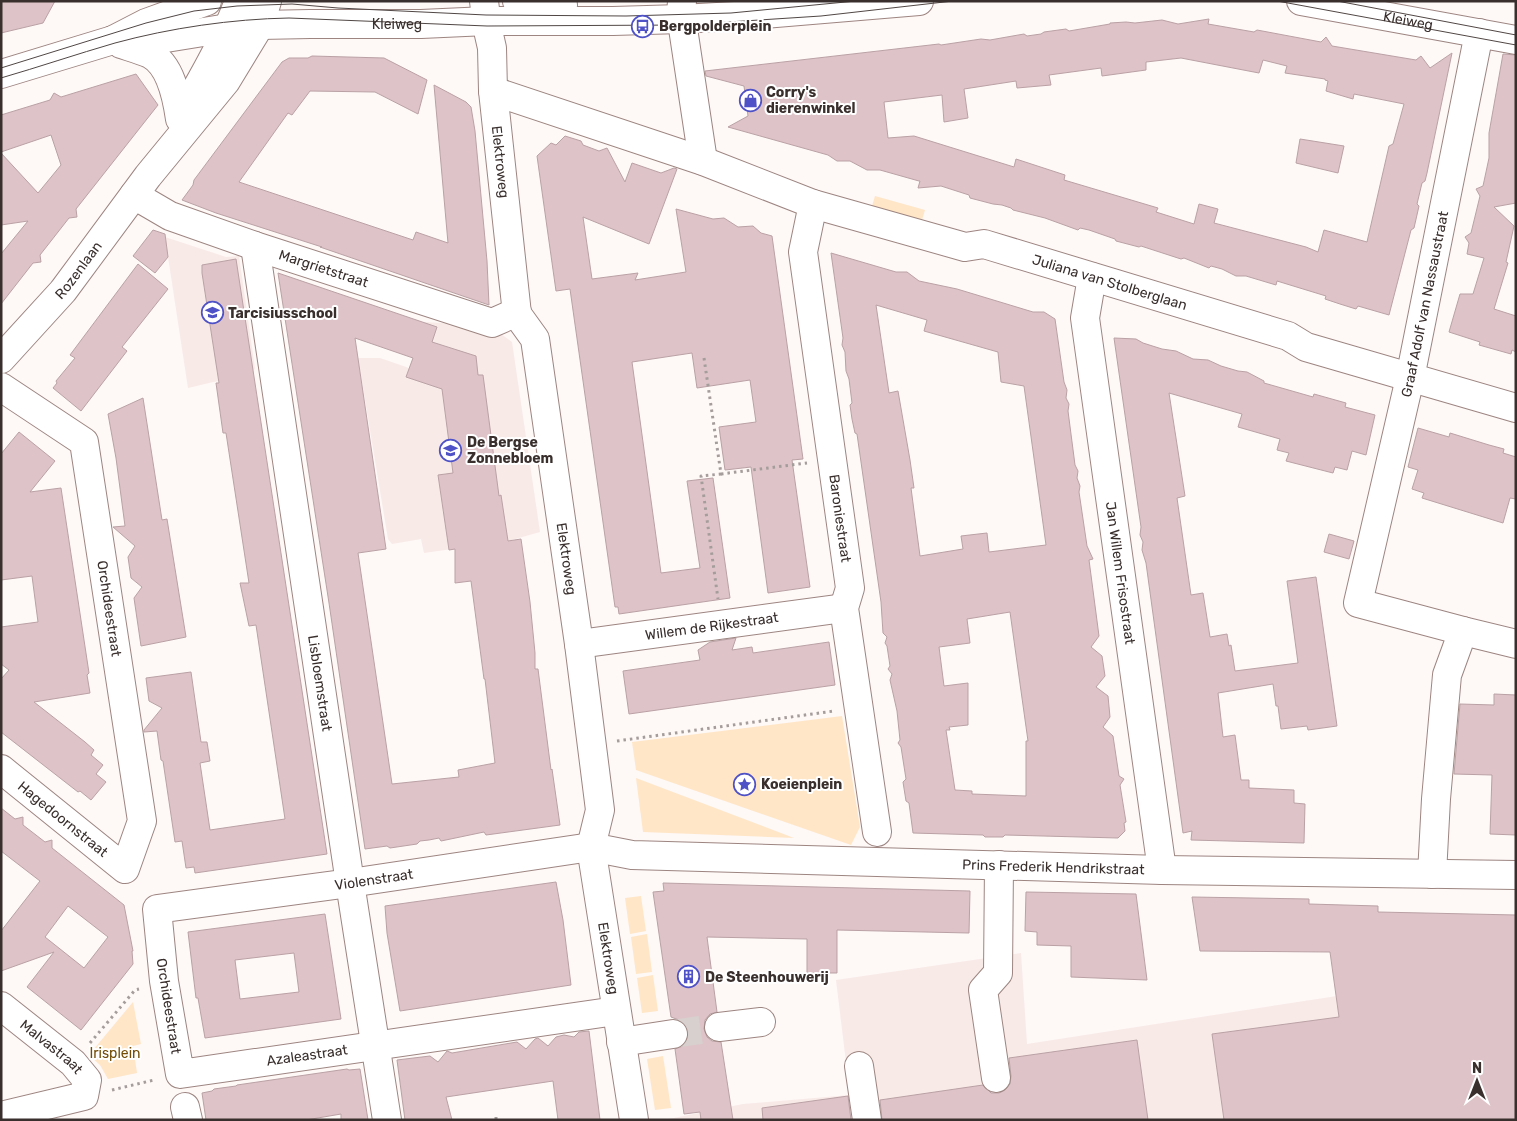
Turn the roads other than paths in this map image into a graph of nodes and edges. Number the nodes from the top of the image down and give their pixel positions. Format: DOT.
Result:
graph roads {
  1 [pos="207,1"];
  2 [pos="239,1"];
  3 [pos="919,1"];
  4 [pos="1301,1"];
  5 [pos="536,7"];
  6 [pos="682,10"];
  7 [pos="485,11"];
  8 [pos="263,13"];
  9 [pos="228,28"];
  10 [pos="1479,33"];
  11 [pos="112,40"];
  12 [pos="1516,40"];
  13 [pos="1,74"];
  14 [pos="493,91"];
  15 [pos="180,119"];
  16 [pos="703,161"];
  17 [pos="141,186"];
  18 [pos="813,204"];
  19 [pos="256,246"];
  20 [pos="1092,277"];
  21 [pos="517,313"];
  22 [pos="1,359"];
  23 [pos="1410,378"];
  24 [pos="1,387"];
  25 [pos="1516,408"];
  26 [pos="844,608"];
  27 [pos="1463,631"];
  28 [pos="579,644"];
  29 [pos="1516,644"];
  30 [pos="1,769"];
  31 [pos="877,832"];
  32 [pos="591,847"];
  33 [pos="999,865"];
  34 [pos="125,869"];
  35 [pos="1162,870"];
  36 [pos="1432,874"];
  37 [pos="1516,875"];
  38 [pos="350,883"];
  39 [pos="157,909"];
  40 [pos="1,1006"];
  41 [pos="616,1011"];
  42 [pos="761,1022"];
  43 [pos="719,1027"];
  44 [pos="673,1034"];
  45 [pos="621,1042"];
  46 [pos="377,1045"];
  47 [pos="859,1066"];
  48 [pos="180,1074"];
  49 [pos="996,1078"];
  50 [pos="1,1116"];
  51 [pos="387,1120"];
  52 [pos="634,1120"];
  53 [pos="867,1120"];
  1 -- 11 [label="street, Kleiweg"];
  2 -- 9 [label="street, Rozenlaan"];
  3 -- 6 [label="street, Kleiweg"];
  4 -- 10 [label="street, Kleiweg"];
  5 -- 6 [label="street, Kleiweg"];
  5 -- 7 [label="street, Kleiweg"];
  6 -- 16 [label="street"];
  7 -- 8 [label="street, Kleiweg"];
  7 -- 14 [label="street, Elektroweg"];
  8 -- 9 [label="street, Kleiweg"];
  8 -- 17 [label="street, Rozenlaan"];
  9 -- 11 [label="street, Kleiweg"];
  9 -- 15 [label="street, Rozenlaan"];
  10 -- 12 [label="street, Kleiweg"];
  10 -- 23 [label="street, Graaf Adolf van Nassaustraat"];
  11 -- 13 [label="street, Kleiweg"];
  11 -- 15 [label="street"];
  14 -- 16 [label="street"];
  14 -- 21 [label="street, Elektroweg"];
  15 -- 17 [label="street, Rozenlaan"];
  16 -- 18 [label="street, Juliana van Stolberglaan"];
  17 -- 19 [label="street, Margrietstraat"];
  17 -- 22 [label="street, Rozenlaan"];
  18 -- 20 [label="street, Juliana van Stolberglaan"];
  18 -- 26 [label="street, Baroniestraat"];
  19 -- 21 [label="street, Margrietstraat"];
  19 -- 38 [label="street, Lisbloemstraat"];
  20 -- 23 [label="street, Juliana van Stolberglaan"];
  20 -- 35 [label="street, Jan Willem Frisostraat"];
  21 -- 28 [label="street, Elektroweg"];
  23 -- 25 [label="street, Juliana van Stolberglaan"];
  23 -- 27 [label="street, Graaf Adolf van Nassaustraat"];
  24 -- 34 [label="street, Orchideestraat"];
  26 -- 28 [label="street, Willem de Rijkestraat"];
  26 -- 31 [label="street, Baroniestraat"];
  27 -- 29 [label="street"];
  27 -- 36 [label="street"];
  28 -- 32 [label="street, Elektroweg"];
  30 -- 34 [label="street, Hagedoornstraat"];
  32 -- 33 [label="street, Prins Frederik Hendrikstraat"];
  32 -- 38 [label="street, Violenstraat"];
  32 -- 41 [label="street, Elektroweg"];
  33 -- 35 [label="street, Prins Frederik Hendrikstraat"];
  33 -- 49 [label="street"];
  35 -- 36 [label="street, Prins Frederik Hendrikstraat"];
  36 -- 37 [label="street, Prins Frederik Hendrikstraat"];
  38 -- 39 [label="street, Violenstraat"];
  38 -- 46 [label="street, Lisbloemstraat"];
  39 -- 48 [label="street, Orchideestraat"];
  40 -- 50 [label="street, Malvastraat"];
  41 -- 45 [label="street, Elektroweg"];
  41 -- 46 [label="street, Azaleastraat"];
  42 -- 43 [label="street"];
  44 -- 45 [label="street"];
  45 -- 52 [label="street, Elektroweg"];
  46 -- 48 [label="street, Azaleastraat"];
  46 -- 51 [label="street, Lisbloemstraat"];
  47 -- 53 [label="street"];
}
